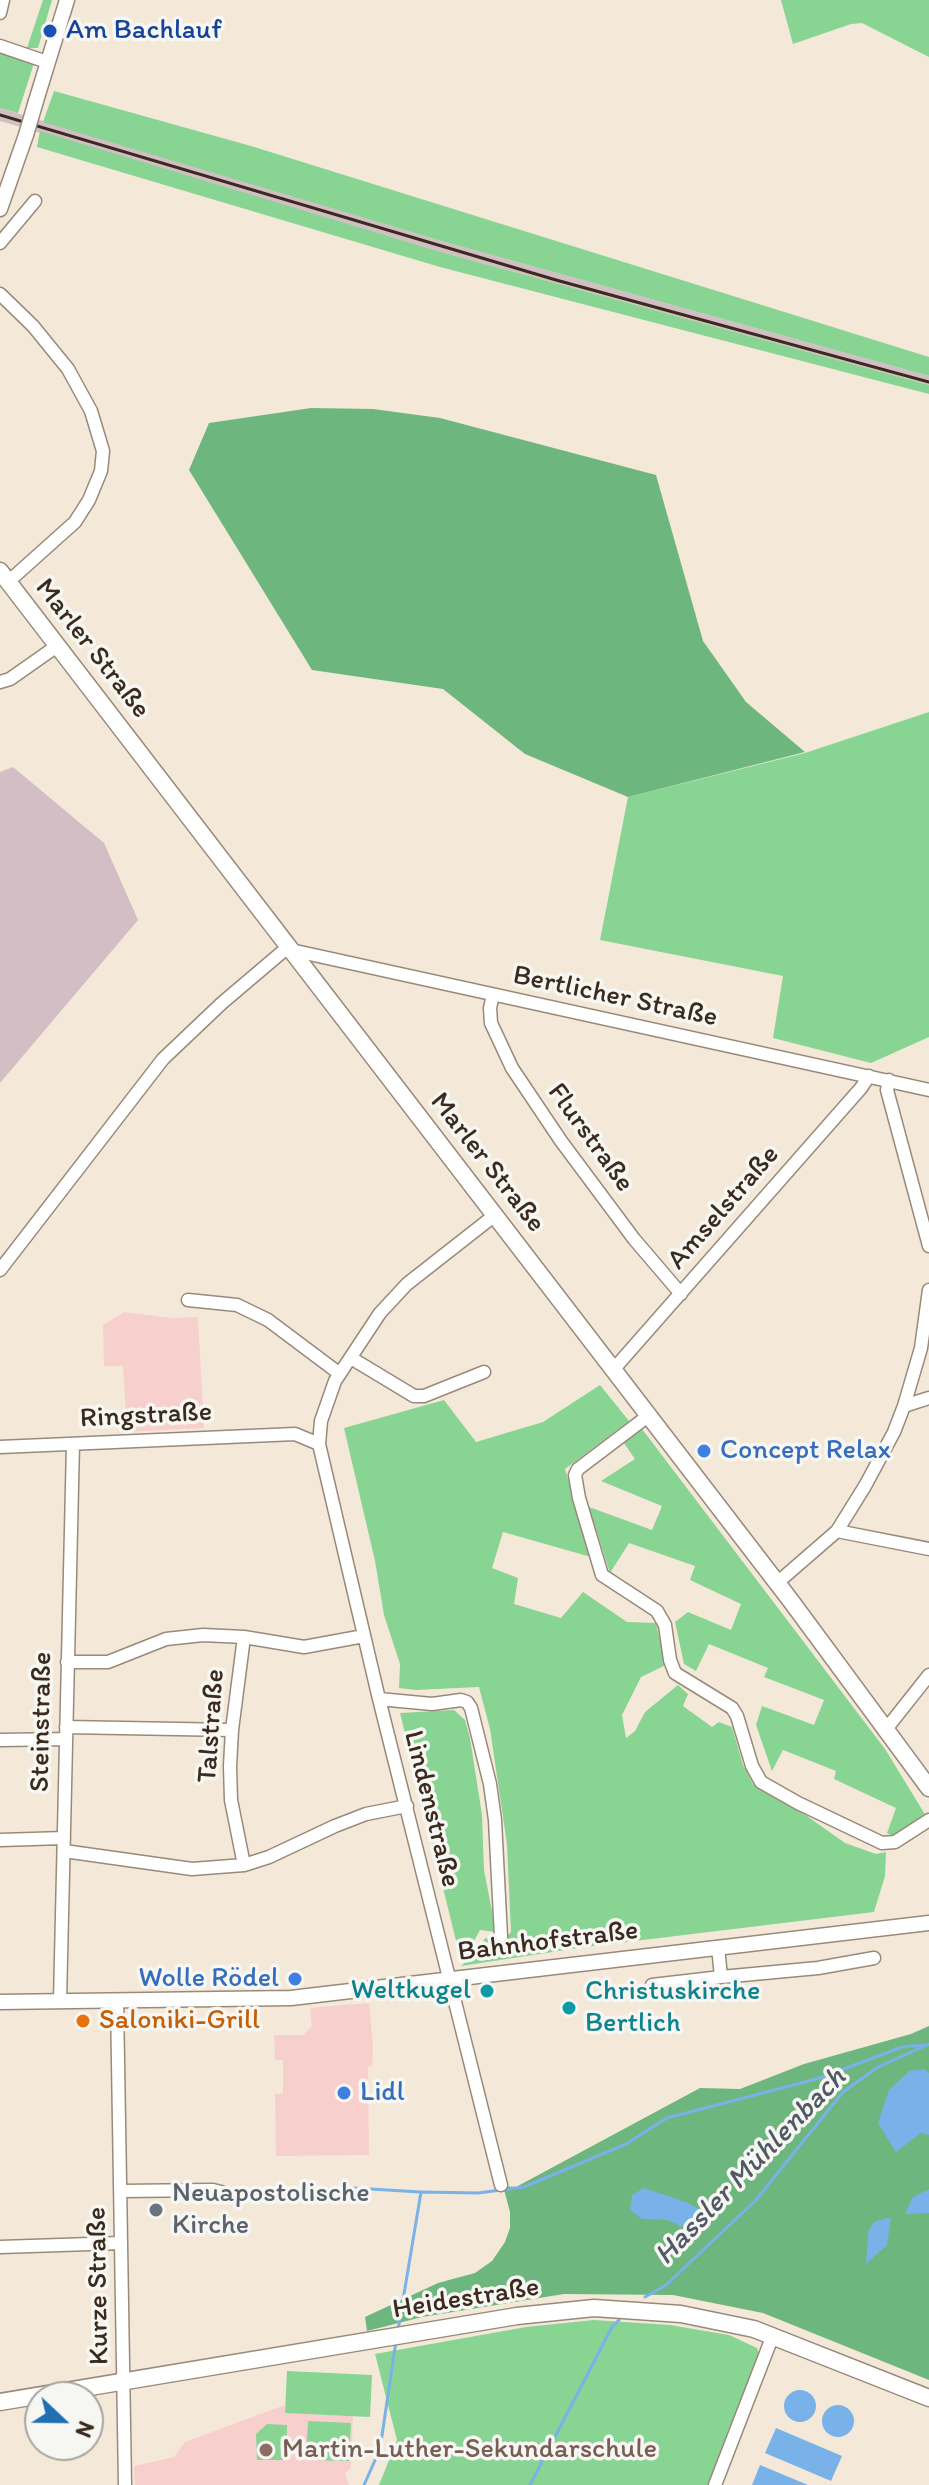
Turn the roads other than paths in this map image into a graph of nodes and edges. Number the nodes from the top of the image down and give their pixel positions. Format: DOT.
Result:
graph roads {
  1 [pos="3,0"];
  2 [pos="67,0"];
  3 [pos="0,13"];
  4 [pos="0,46"];
  5 [pos="47,62"];
  6 [pos="35,201"];
  7 [pos="0,209"];
  8 [pos="0,243"];
  9 [pos="0,294"];
  10 [pos="4,576"];
  11 [pos="57,646"];
  12 [pos="0,682"];
  13 [pos="290,948"];
  14 [pos="493,995"];
  15 [pos="869,1076"];
  16 [pos="889,1080"];
  17 [pos="929,1090"];
  18 [pos="495,1215"];
  19 [pos="929,1246"];
  20 [pos="0,1270"];
  21 [pos="929,1290"];
  22 [pos="681,1294"];
  23 [pos="188,1300"];
  24 [pos="351,1358"];
  25 [pos="613,1370"];
  26 [pos="484,1372"];
  27 [pos="340,1374"];
  28 [pos="929,1398"];
  29 [pos="904,1406"];
  30 [pos="648,1416"];
  31 [pos="321,1421"];
  32 [pos="295,1434"];
  33 [pos="73,1444"];
  34 [pos="319,1444"];
  35 [pos="0,1447"];
  36 [pos="837,1531"];
  37 [pos="929,1549"];
  38 [pos="777,1583"];
  39 [pos="364,1636"];
  40 [pos="244,1637"];
  41 [pos="67,1662"];
  42 [pos="929,1675"];
  43 [pos="379,1699"];
  44 [pos="887,1728"];
  45 [pos="232,1730"];
  46 [pos="65,1733"];
  47 [pos="0,1740"];
  48 [pos="929,1788"];
  49 [pos="407,1806"];
  50 [pos="929,1820"];
  51 [pos="0,1840"];
  52 [pos="64,1844"];
  53 [pos="244,1865"];
  54 [pos="929,1923"];
  55 [pos="501,1937"];
  56 [pos="718,1947"];
  57 [pos="874,1958"];
  58 [pos="721,1977"];
  59 [pos="449,1981"];
  60 [pos="652,1985"];
  61 [pos="60,2001"];
  62 [pos="117,2001"];
  63 [pos="0,2002"];
  64 [pos="501,2185"];
  65 [pos="121,2191"];
  66 [pos="229,2194"];
  67 [pos="121,2243"];
  68 [pos="0,2247"];
  69 [pos="773,2335"];
  70 [pos="125,2381"];
  71 [pos="929,2398"];
  72 [pos="0,2402"];
  73 [pos="125,2485"];
  74 [pos="715,2485"];
  1 -- 3 [label="street"];
  2 -- 5 [label="street"];
  4 -- 5 [label="street"];
  5 -- 7 [label="street, bridge"];
  6 -- 8 [label="street"];
  9 -- 10 [label="street"];
  10 -- 11 [label="main road, Marler Straße"];
  11 -- 12 [label="street"];
  11 -- 13 [label="main road, Marler Straße"];
  13 -- 14 [label="street, Bertlicher Straße"];
  13 -- 18 [label="main road, Marler Straße"];
  13 -- 20 [label="street"];
  14 -- 15 [label="street, Bertlicher Straße"];
  14 -- 22 [label="street, Flurstraße"];
  15 -- 16 [label="street, Bertlicher Straße"];
  15 -- 22 [label="street, Amselstraße"];
  16 -- 17 [label="street, Bertlicher Straße"];
  16 -- 19 [label="street"];
  18 -- 24 [label="street, Lindenstraße"];
  18 -- 25 [label="main road, Marler Straße"];
  21 -- 29 [label="street"];
  22 -- 25 [label="street, Amselstraße"];
  23 -- 27 [label="street"];
  24 -- 26 [label="street"];
  24 -- 27 [label="street, Lindenstraße"];
  25 -- 30 [label="main road, Marler Straße"];
  27 -- 31 [label="street, Lindenstraße"];
  28 -- 29 [label="street"];
  29 -- 36 [label="street"];
  30 -- 38 [label="main road, Marler Straße"];
  30 -- 50 [label="street"];
  31 -- 32 [label="street, Ringstraße"];
  31 -- 34 [label="street, Lindenstraße"];
  32 -- 33 [label="street, Ringstraße"];
  32 -- 34 [label="street, Ringstraße"];
  33 -- 35 [label="street, Ringstraße"];
  33 -- 41 [label="street, Steinstraße"];
  34 -- 39 [label="street, Lindenstraße"];
  36 -- 37 [label="street"];
  36 -- 38 [label="street"];
  38 -- 44 [label="main road, Marler Straße"];
  39 -- 40 [label="street"];
  39 -- 43 [label="street, Lindenstraße"];
  40 -- 41 [label="street"];
  40 -- 45 [label="street, Talstraße"];
  41 -- 46 [label="street, Steinstraße"];
  42 -- 44 [label="street"];
  43 -- 49 [label="street, Lindenstraße"];
  43 -- 55 [label="street"];
  44 -- 48 [label="main road, Marler Straße"];
  45 -- 46 [label="street"];
  45 -- 53 [label="street, Talstraße"];
  46 -- 47 [label="street"];
  46 -- 52 [label="street, Steinstraße"];
  49 -- 53 [label="street"];
  49 -- 59 [label="street, Lindenstraße"];
  51 -- 52 [label="street"];
  52 -- 53 [label="street"];
  52 -- 61 [label="street, Steinstraße"];
  54 -- 56 [label="street, Bahnhofstraße"];
  56 -- 58 [label="street"];
  56 -- 59 [label="street, Bahnhofstraße"];
  57 -- 58 [label="street, Bahnhofstraße"];
  58 -- 60 [label="street, Bahnhofstraße"];
  59 -- 62 [label="street, Bahnhofstraße"];
  59 -- 64 [label="street, Lindenstraße"];
  61 -- 62 [label="street, Bahnhofstraße"];
  61 -- 63 [label="street, Bahnhofstraße"];
  62 -- 65 [label="street, Kurze Straße"];
  65 -- 66 [label="street, Kurze Straße"];
  65 -- 67 [label="street, Kurze Straße"];
  67 -- 68 [label="street"];
  67 -- 70 [label="street, Kurze Straße"];
  69 -- 70 [label="main road, Heidestraße"];
  69 -- 71 [label="main road, Heidestraße"];
  69 -- 74 [label="street"];
  70 -- 72 [label="main road, Heidestraße"];
  70 -- 73 [label="street, Kurze Straße"];
}
